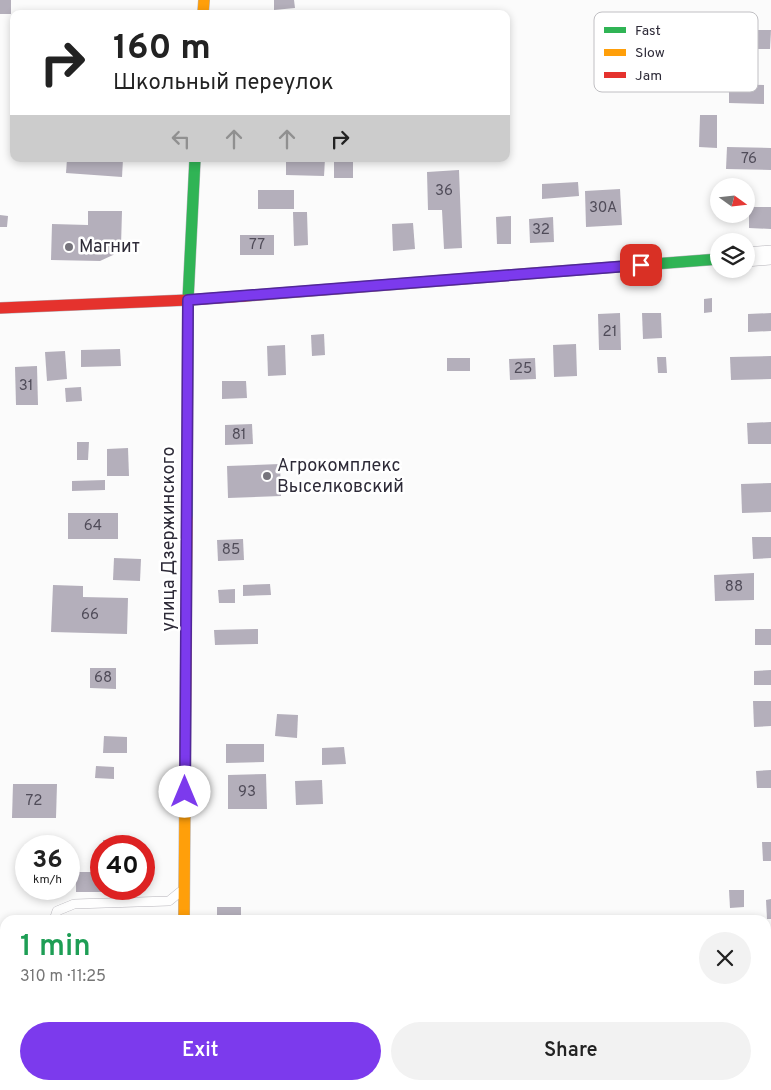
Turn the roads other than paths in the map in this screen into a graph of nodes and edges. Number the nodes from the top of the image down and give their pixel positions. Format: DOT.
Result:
graph roads {
  1 [pos="195,162"];
  2 [pos="771,255"];
  3 [pos="755,256"];
  4 [pos="710,260"];
  5 [pos="188,300"];
  6 [pos="0,308"];
  7 [pos="184,888"];
  8 [pos="56,915"];
  9 [pos="184,915"];
  1 -- 5 [label="street, улица Дзержинского"];
  2 -- 3 [label="street"];
  4 -- 5 [label="street"];
  5 -- 6 [label="street"];
  5 -- 7 [label="street, улица Дзержинского"];
  7 -- 8 [label="lane"];
  7 -- 9 [label="street, улица Дзержинского"];
}
